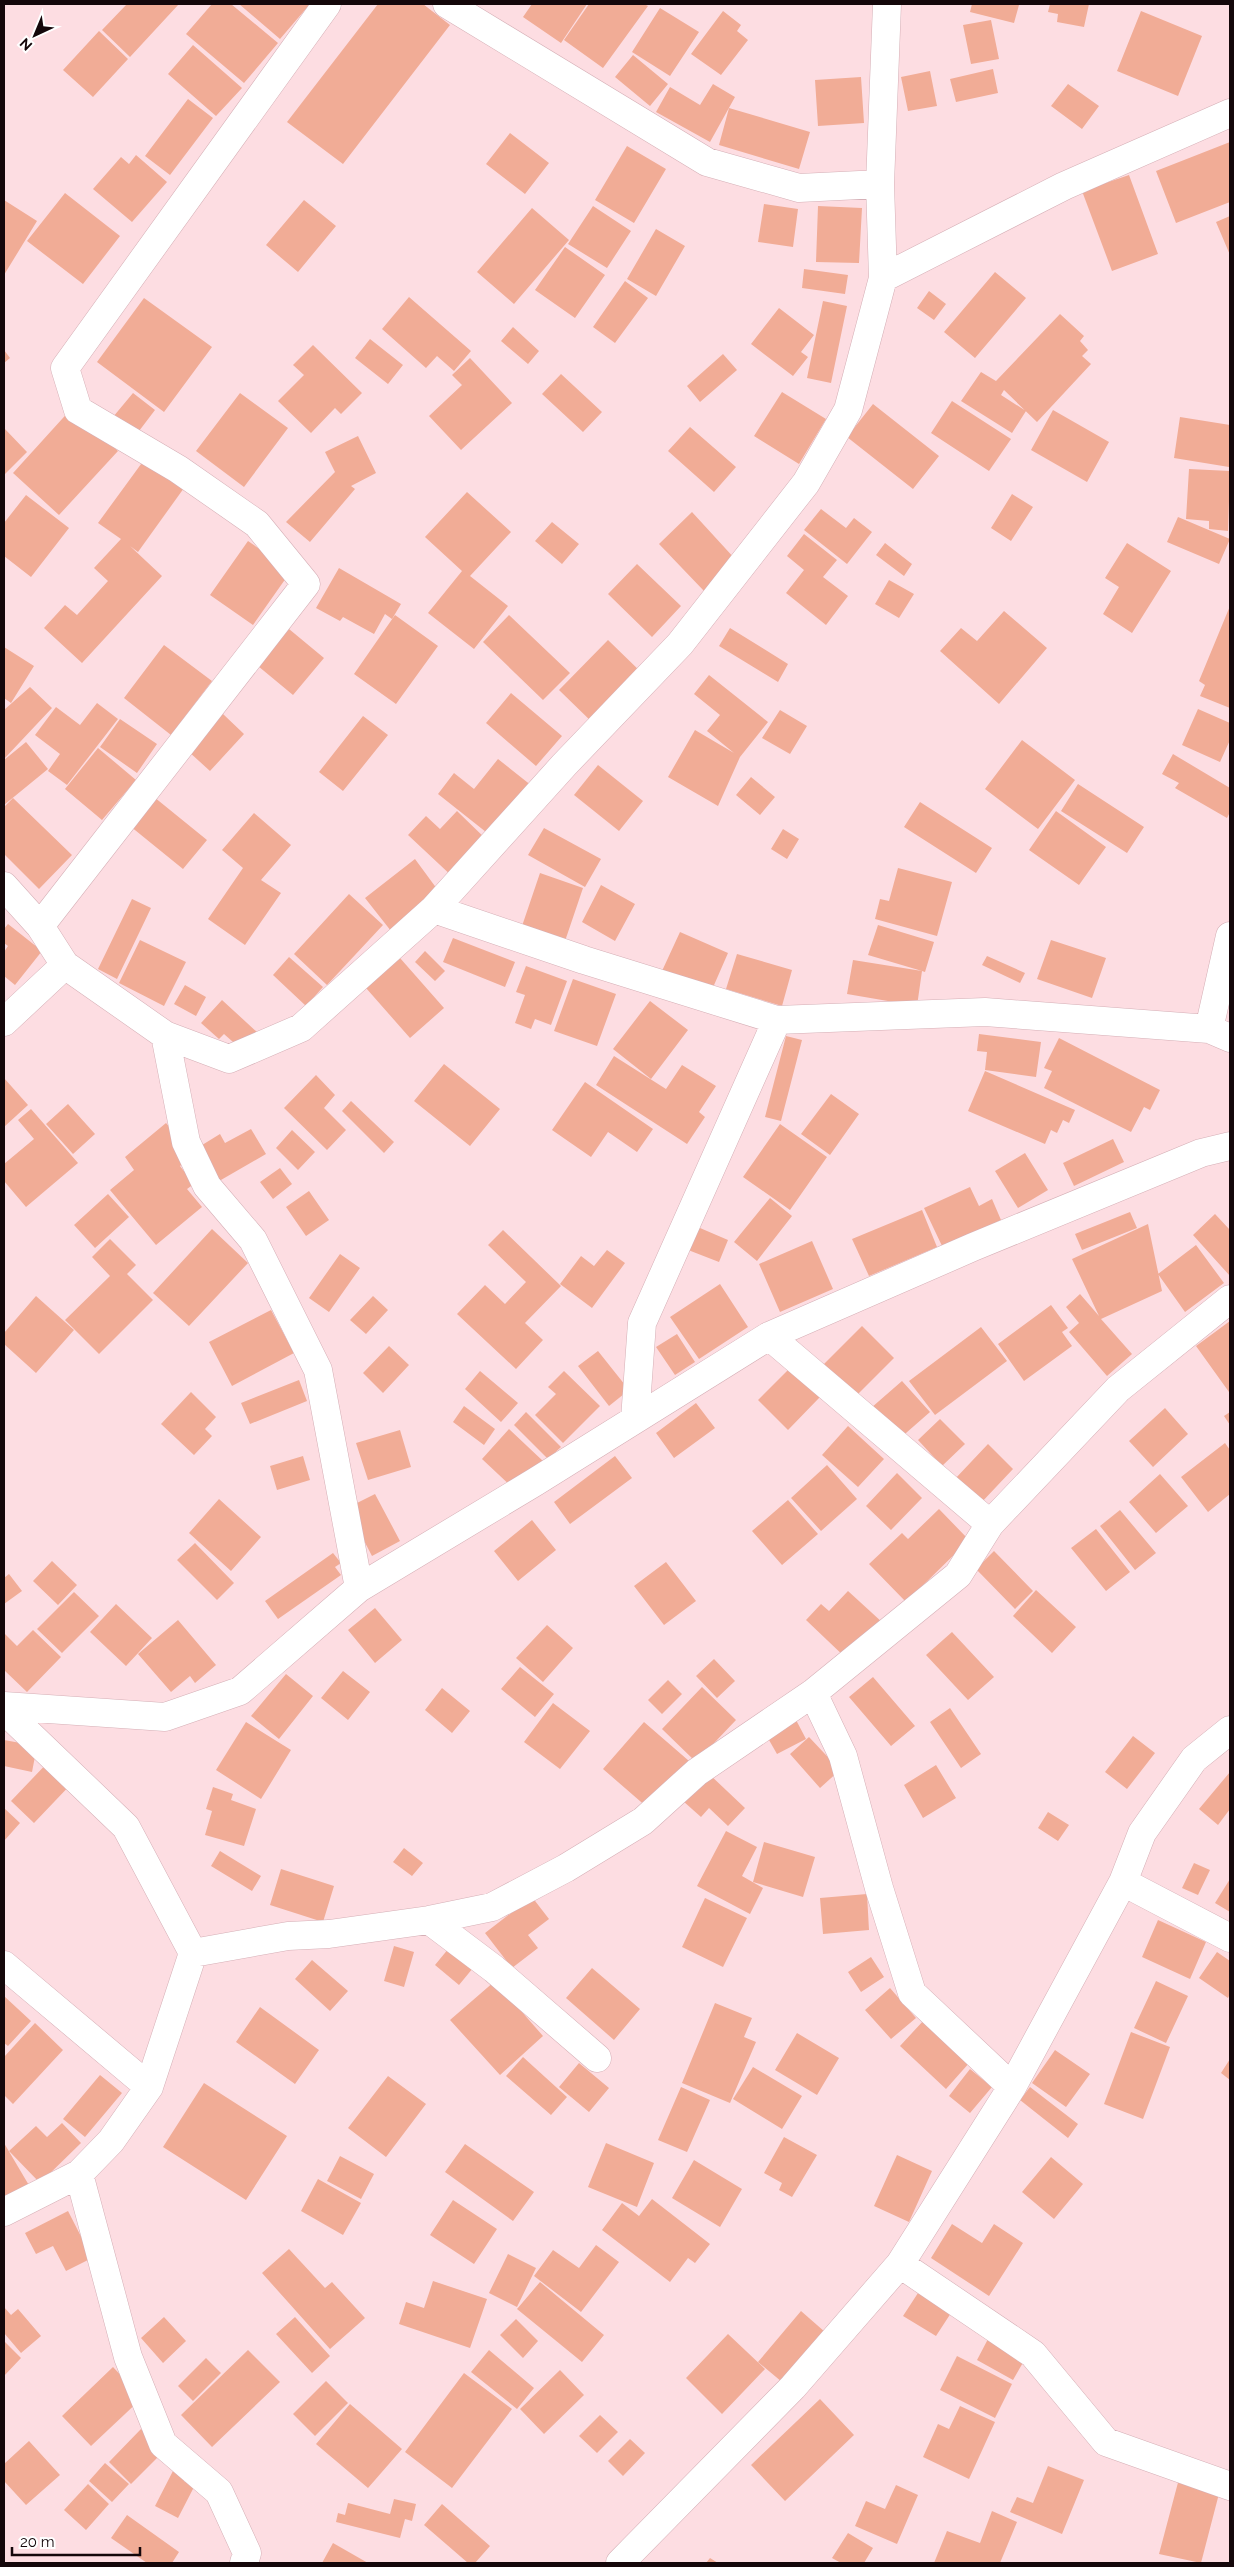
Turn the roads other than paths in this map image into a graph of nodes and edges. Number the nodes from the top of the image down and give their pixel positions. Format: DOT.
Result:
graph roads {
  1 [pos="327,4"];
  2 [pos="447,4"];
  3 [pos="887,4"];
  4 [pos="1230,113"];
  5 [pos="880,184"];
  6 [pos="884,278"];
  7 [pos="4,886"];
  8 [pos="434,909"];
  9 [pos="40,926"];
  10 [pos="1230,936"];
  11 [pos="65,965"];
  12 [pos="776,1020"];
  13 [pos="4,1022"];
  14 [pos="1220,1033"];
  15 [pos="165,1035"];
  16 [pos="1230,1146"];
  17 [pos="1230,1299"];
  18 [pos="769,1336"];
  19 [pos="635,1418"];
  20 [pos="990,1524"];
  21 [pos="359,1588"];
  22 [pos="813,1693"];
  23 [pos="4,1706"];
  24 [pos="4,1710"];
  25 [pos="1230,1730"];
  26 [pos="1123,1882"];
  27 [pos="430,1920"];
  28 [pos="1230,1938"];
  29 [pos="193,1953"];
  30 [pos="4,1965"];
  31 [pos="597,2058"];
  32 [pos="149,2087"];
  33 [pos="1012,2087"];
  34 [pos="79,2174"];
  35 [pos="4,2212"];
  36 [pos="900,2264"];
  37 [pos="1230,2486"];
  38 [pos="244,2563"];
  39 [pos="620,2563"];
  1 -- 9 [label="street"];
  2 -- 5 [label="street"];
  3 -- 5 [label="street"];
  4 -- 6 [label="street"];
  5 -- 6 [label="street"];
  6 -- 8 [label="street"];
  7 -- 9 [label="street"];
  8 -- 12 [label="street"];
  8 -- 15 [label="street"];
  9 -- 11 [label="street"];
  10 -- 14 [label="street"];
  11 -- 13 [label="street"];
  11 -- 15 [label="street"];
  12 -- 14 [label="street"];
  12 -- 19 [label="street"];
  15 -- 21 [label="street"];
  16 -- 18 [label="street"];
  17 -- 20 [label="street"];
  18 -- 19 [label="street"];
  18 -- 20 [label="street"];
  19 -- 21 [label="street"];
  20 -- 22 [label="street"];
  21 -- 23 [label="street"];
  22 -- 27 [label="street"];
  22 -- 33 [label="street"];
  24 -- 29 [label="street"];
  25 -- 26 [label="street"];
  26 -- 28 [label="street"];
  26 -- 33 [label="street"];
  27 -- 29 [label="street"];
  27 -- 31 [label="street"];
  29 -- 32 [label="street"];
  30 -- 32 [label="street"];
  32 -- 34 [label="street"];
  33 -- 36 [label="street"];
  34 -- 35 [label="street"];
  34 -- 38 [label="street"];
  36 -- 37 [label="street"];
  36 -- 39 [label="street"];
}
